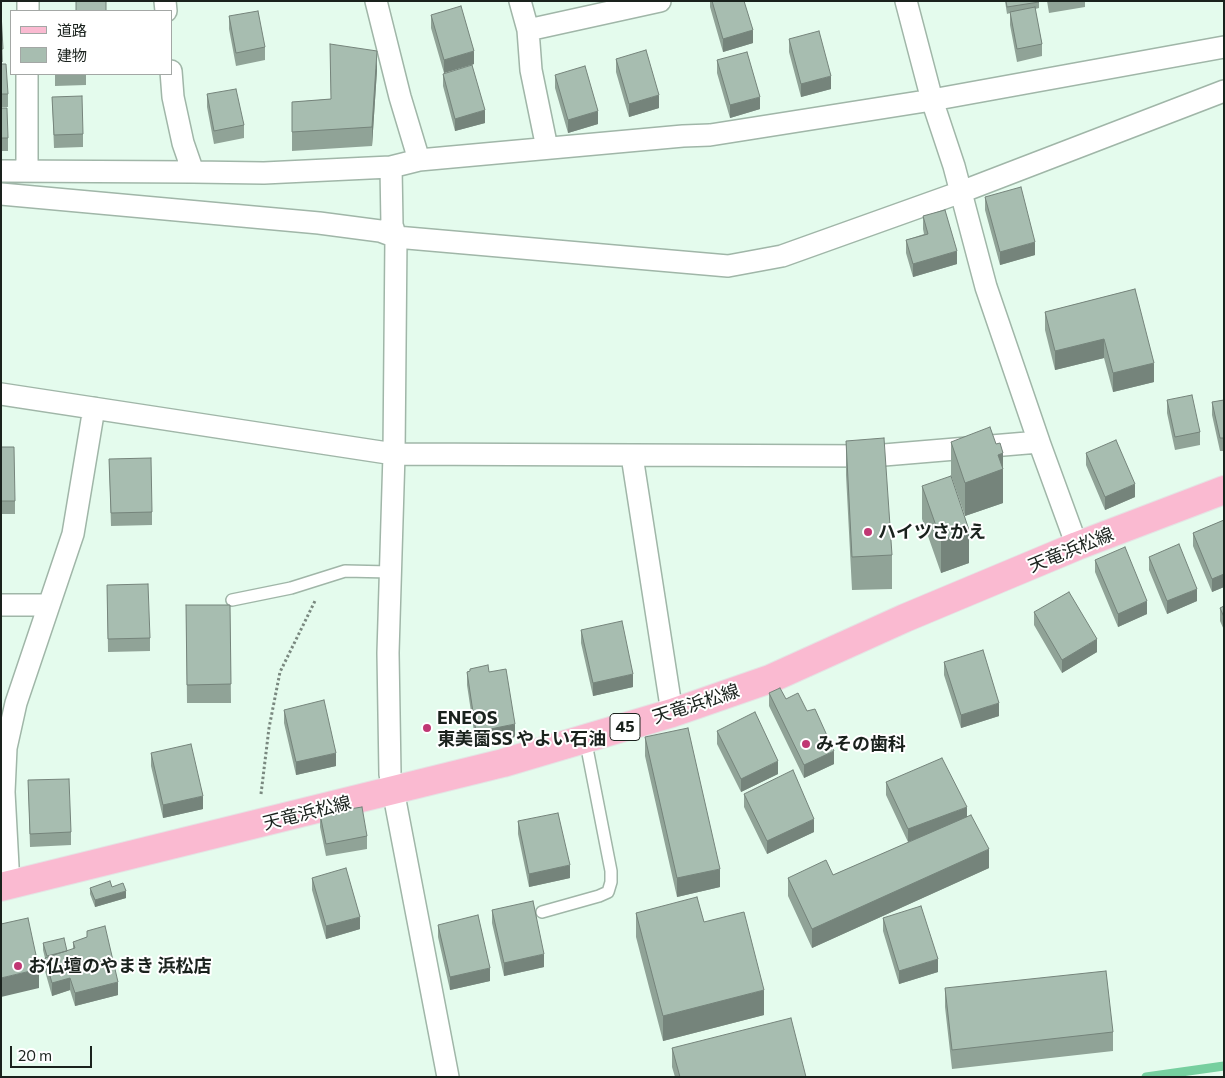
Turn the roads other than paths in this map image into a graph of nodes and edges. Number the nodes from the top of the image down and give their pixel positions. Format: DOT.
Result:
graph roads {
  1 [pos="376,1"];
  2 [pos="520,1"];
  3 [pos="660,1"];
  4 [pos="906,1"];
  5 [pos="528,30"];
  6 [pos="1224,47"];
  7 [pos="27,75"];
  8 [pos="171,75"];
  9 [pos="1224,91"];
  10 [pos="932,100"];
  11 [pos="548,148"];
  12 [pos="419,160"];
  13 [pos="391,167"];
  14 [pos="1,171"];
  15 [pos="27,171"];
  16 [pos="193,172"];
  17 [pos="961,192"];
  18 [pos="1,194"];
  19 [pos="396,237"];
  20 [pos="1,394"];
  21 [pos="94,408"];
  22 [pos="1039,442"];
  23 [pos="394,454"];
  24 [pos="632,456"];
  25 [pos="1224,490"];
  26 [pos="1077,546"];
  27 [pos="390,572"];
  28 [pos="232,600"];
  29 [pos="1,605"];
  30 [pos="48,605"];
  31 [pos="672,713"];
  32 [pos="585,738"];
  33 [pos="393,792"];
  34 [pos="5,886"];
  35 [pos="542,912"];
  36 [pos="448,1077"];
  1 -- 12 [label="street"];
  2 -- 5 [label="street"];
  3 -- 5 [label="street"];
  4 -- 10 [label="street"];
  5 -- 11 [label="street"];
  6 -- 10 [label="street"];
  7 -- 15 [label="street"];
  8 -- 16 [label="street"];
  9 -- 17 [label="street"];
  10 -- 11 [label="street"];
  10 -- 17 [label="street"];
  11 -- 12 [label="street"];
  12 -- 13 [label="street"];
  13 -- 16 [label="street"];
  13 -- 19 [label="street"];
  14 -- 15 [label="street"];
  15 -- 16 [label="street"];
  17 -- 19 [label="street"];
  17 -- 22 [label="street"];
  18 -- 19 [label="street"];
  19 -- 23 [label="street"];
  20 -- 21 [label="street"];
  21 -- 23 [label="street"];
  21 -- 30 [label="street"];
  22 -- 24 [label="street"];
  22 -- 26 [label="street"];
  23 -- 24 [label="street"];
  23 -- 27 [label="street"];
  24 -- 31 [label="street"];
  25 -- 26 [label="main road, 天竜浜松線 / 45"];
  26 -- 31 [label="main road, 天竜浜松線 / 45"];
  27 -- 28 [label="lane"];
  27 -- 33 [label="street"];
  29 -- 30 [label="street"];
  30 -- 34 [label="street"];
  31 -- 32 [label="main road, 天竜浜松線 / 45"];
  32 -- 33 [label="main road, 天竜浜松線 / 45"];
  32 -- 35 [label="lane"];
  33 -- 34 [label="main road, 天竜浜松線 / 45"];
  33 -- 36 [label="street"];
}
